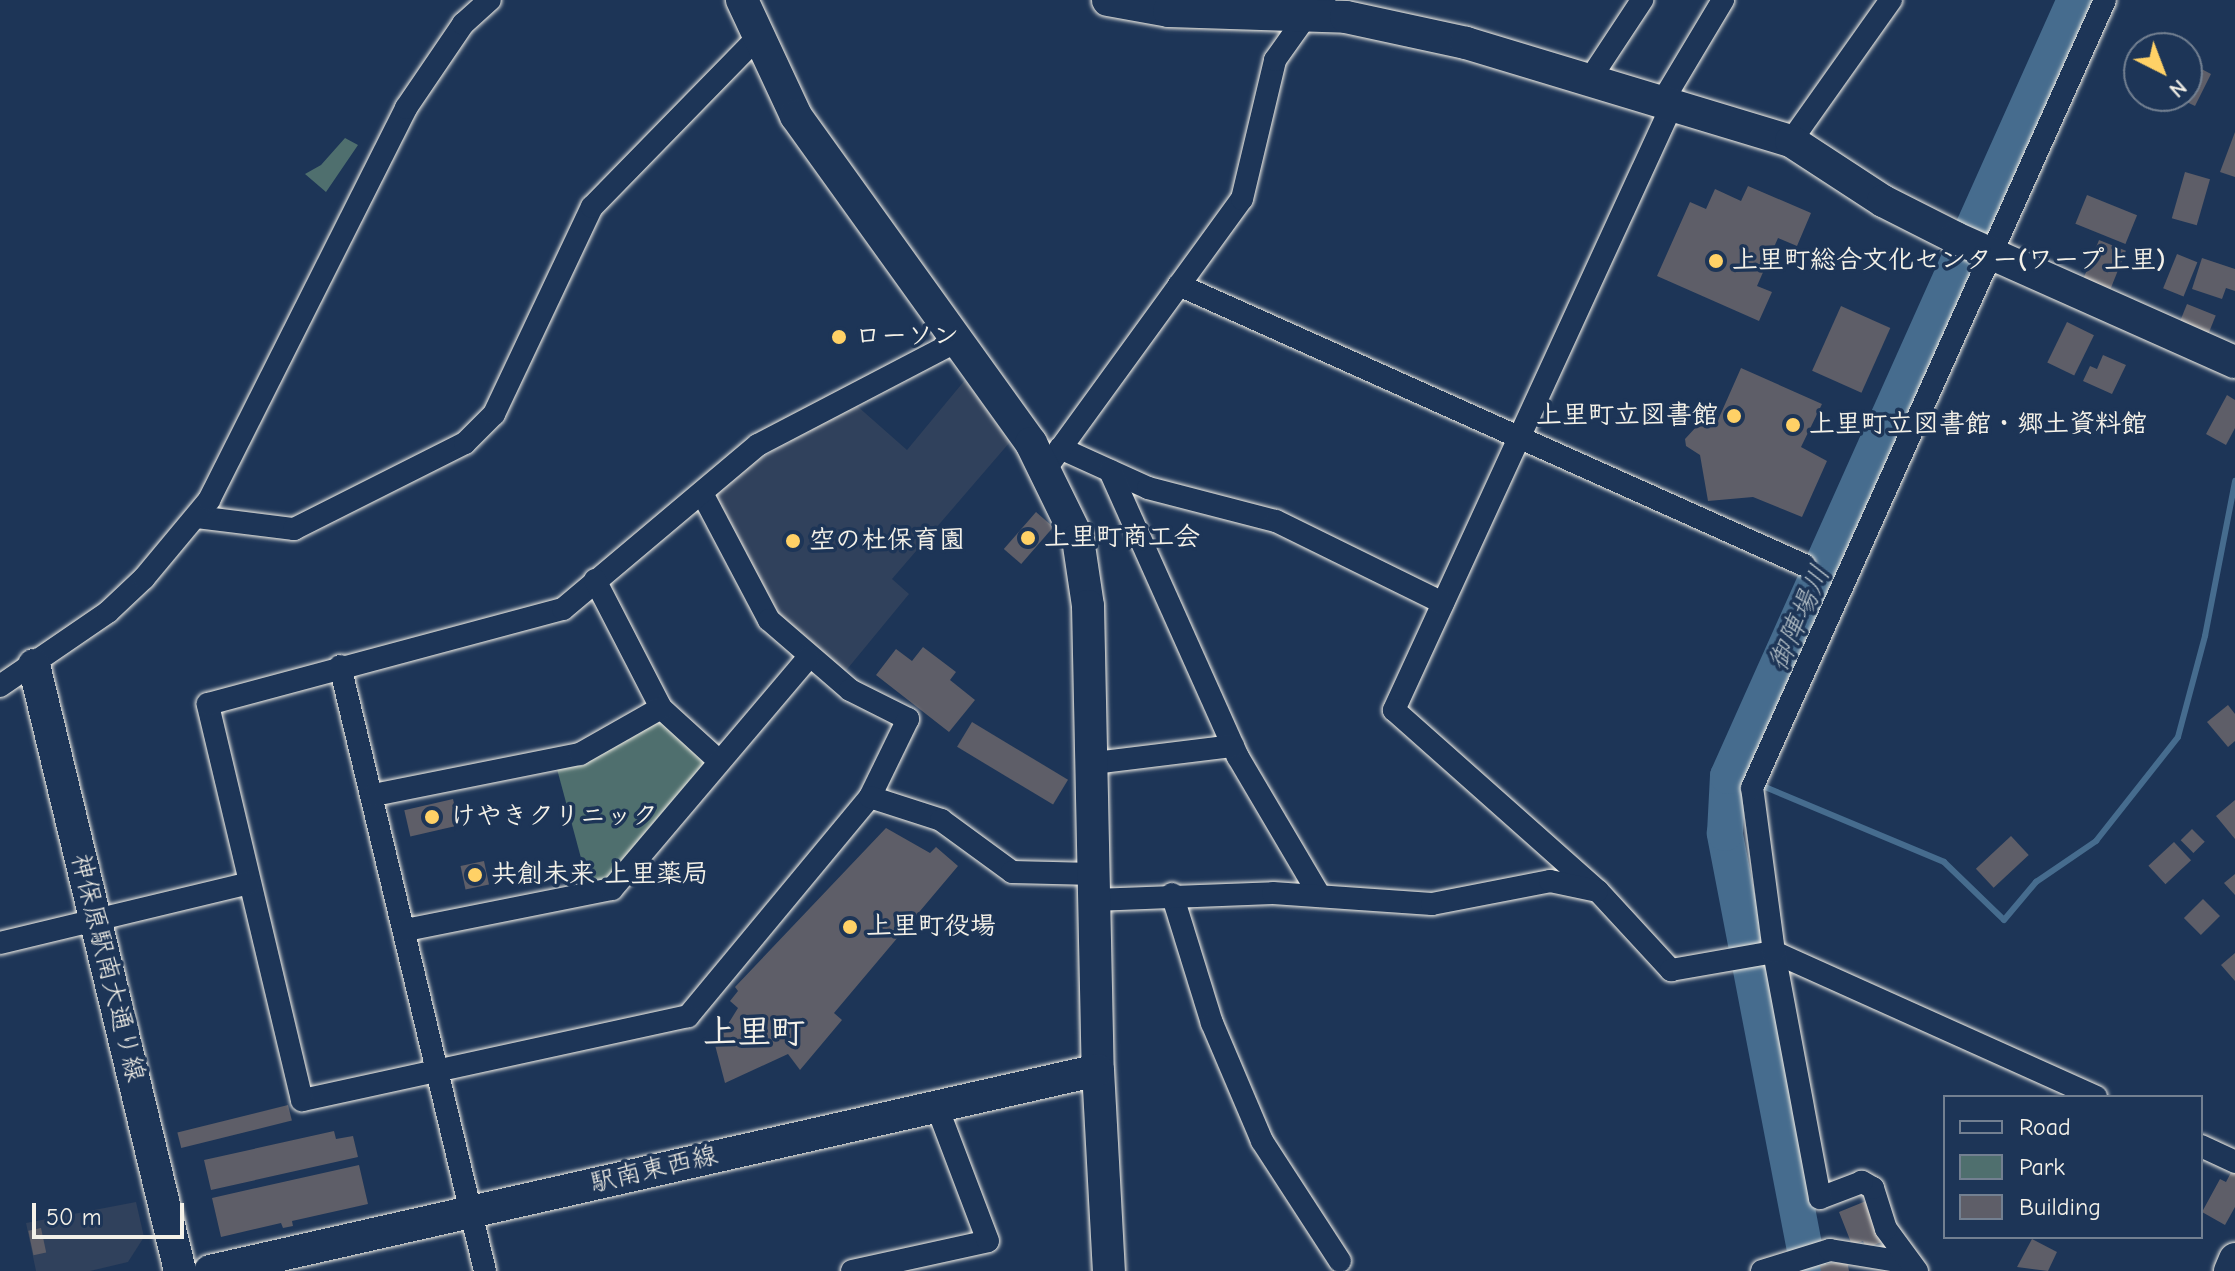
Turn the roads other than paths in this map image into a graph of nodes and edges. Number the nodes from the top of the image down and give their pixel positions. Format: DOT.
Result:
graph roads {
  1 [pos="490,0"];
  2 [pos="742,0"];
  3 [pos="1108,0"];
  4 [pos="1642,0"];
  5 [pos="1723,0"];
  6 [pos="2105,0"];
  7 [pos="1885,1"];
  8 [pos="1316,7"];
  9 [pos="756,39"];
  10 [pos="1590,79"];
  11 [pos="1667,103"];
  12 [pos="1791,141"];
  13 [pos="1991,253"];
  14 [pos="1179,285"];
  15 [pos="957,341"];
  16 [pos="2235,362"];
  17 [pos="1519,438"];
  18 [pos="1053,458"];
  19 [pos="1110,471"];
  20 [pos="703,495"];
  21 [pos="197,517"];
  22 [pos="1804,565"];
  23 [pos="595,580"];
  24 [pos="1443,603"];
  25 [pos="808,658"];
  26 [pos="34,665"];
  27 [pos="340,666"];
  28 [pos="0,686"];
  29 [pos="661,708"];
  30 [pos="1233,746"];
  31 [pos="718,760"];
  32 [pos="1094,763"];
  33 [pos="374,795"];
  34 [pos="870,797"];
  35 [pos="249,883"];
  36 [pos="1094,887"];
  37 [pos="1598,891"];
  38 [pos="1172,894"];
  39 [pos="1320,896"];
  40 [pos="95,919"];
  41 [pos="406,930"];
  42 [pos="0,943"];
  43 [pos="1770,953"];
  44 [pos="436,1070"];
  45 [pos="1098,1070"];
  46 [pos="2091,1095"];
  47 [pos="937,1107"];
  48 [pos="2203,1147"];
  49 [pos="2235,1162"];
  50 [pos="471,1211"];
  51 [pos="2235,1259"];
  52 [pos="1340,1261"];
  53 [pos="1913,1267"];
  54 [pos="180,1271"];
  55 [pos="210,1271"];
  56 [pos="485,1271"];
  57 [pos="852,1271"];
  58 [pos="1109,1271"];
  59 [pos="1762,1271"];
  60 [pos="2230,1271"];
  1 -- 21 [label="street"];
  2 -- 9 [label="street"];
  3 -- 8 [label="street"];
  4 -- 10 [label="street"];
  5 -- 11 [label="street"];
  6 -- 13 [label="street"];
  7 -- 12 [label="street"];
  8 -- 10 [label="street"];
  8 -- 14 [label="street"];
  9 -- 15 [label="street"];
  9 -- 21 [label="street"];
  10 -- 11 [label="street"];
  11 -- 12 [label="street"];
  11 -- 17 [label="street"];
  12 -- 13 [label="street"];
  13 -- 16 [label="street"];
  13 -- 43 [label="street"];
  14 -- 17 [label="street"];
  14 -- 18 [label="street"];
  15 -- 18 [label="street"];
  15 -- 20 [label="street"];
  17 -- 22 [label="street"];
  17 -- 24 [label="street"];
  18 -- 19 [label="street"];
  18 -- 32 [label="street"];
  19 -- 24 [label="street"];
  19 -- 30 [label="street"];
  20 -- 23 [label="street"];
  20 -- 25 [label="street"];
  21 -- 26 [label="street"];
  23 -- 27 [label="street"];
  23 -- 29 [label="street"];
  24 -- 37 [label="street"];
  25 -- 31 [label="street"];
  25 -- 34 [label="street"];
  26 -- 28 [label="street"];
  26 -- 40 [label="street, 神保原駅南大通り線"];
  27 -- 33 [label="street"];
  27 -- 35 [label="street"];
  29 -- 31 [label="street"];
  29 -- 33 [label="street"];
  30 -- 32 [label="street"];
  30 -- 39 [label="street"];
  31 -- 41 [label="street"];
  32 -- 36 [label="street"];
  33 -- 41 [label="street"];
  34 -- 36 [label="street"];
  34 -- 44 [label="street"];
  35 -- 40 [label="street"];
  35 -- 44 [label="street"];
  36 -- 38 [label="street"];
  36 -- 45 [label="street"];
  37 -- 39 [label="street"];
  37 -- 43 [label="street"];
  38 -- 39 [label="street"];
  38 -- 52 [label="street"];
  40 -- 42 [label="street"];
  40 -- 54 [label="street, 神保原駅南大通り線"];
  41 -- 44 [label="street"];
  43 -- 46 [label="street"];
  43 -- 53 [label="street"];
  44 -- 50 [label="street"];
  45 -- 47 [label="street, 駅南東西線"];
  45 -- 58 [label="street"];
  47 -- 50 [label="street, 駅南東西線"];
  47 -- 57 [label="street"];
  48 -- 49 [label="street"];
  50 -- 55 [label="street, 駅南東西線"];
  50 -- 56 [label="street"];
  51 -- 60 [label="street"];
  53 -- 59 [label="street"];
}
